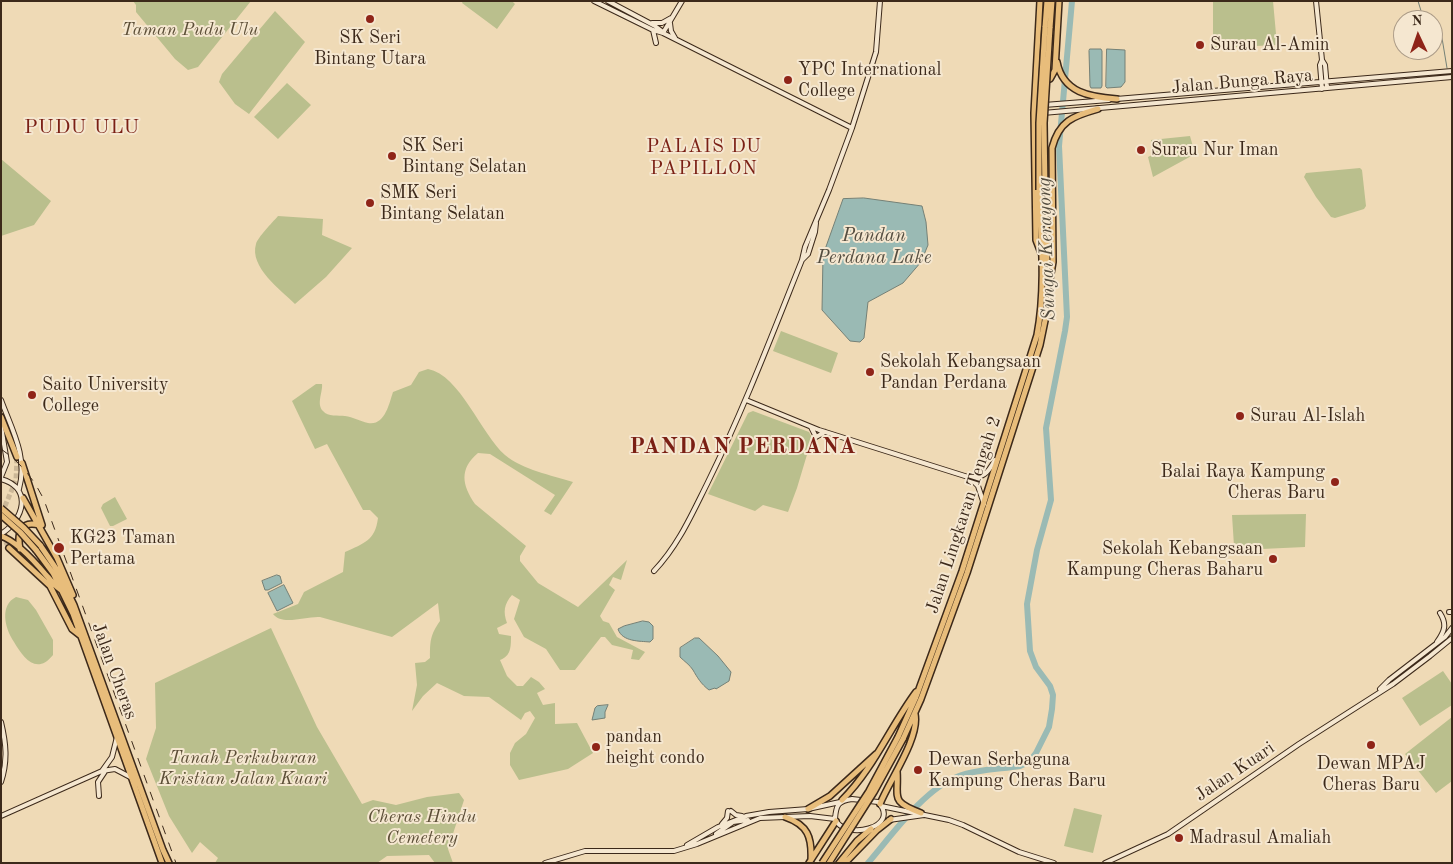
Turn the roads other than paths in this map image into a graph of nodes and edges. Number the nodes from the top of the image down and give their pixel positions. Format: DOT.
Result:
graph roads {
  1 [pos="594,1"];
  2 [pos="608,1"];
  3 [pos="682,1"];
  4 [pos="880,1"];
  5 [pos="1040,1"];
  6 [pos="1047,1"];
  7 [pos="1052,1"];
  8 [pos="1060,1"];
  9 [pos="1316,1"];
  10 [pos="672,19"];
  11 [pos="647,22"];
  12 [pos="1048,27"];
  13 [pos="653,30"];
  14 [pos="663,33"];
  15 [pos="675,38"];
  16 [pos="656,43"];
  17 [pos="1057,58"];
  18 [pos="1452,71"];
  19 [pos="1035,73"];
  20 [pos="1323,73"];
  21 [pos="1452,77"];
  22 [pos="1338,80"];
  23 [pos="1324,81"];
  24 [pos="1307,83"];
  25 [pos="1327,88"];
  26 [pos="1322,89"];
  27 [pos="1117,99"];
  28 [pos="1034,106"];
  29 [pos="1098,109"];
  30 [pos="1034,113"];
  31 [pos="852,128"];
  32 [pos="1052,146"];
  33 [pos="1034,147"];
  34 [pos="1042,190"];
  35 [pos="1042,253"];
  36 [pos="1048,288"];
  37 [pos="1,400"];
  38 [pos="746,400"];
  39 [pos="1,417"];
  40 [pos="1,426"];
  41 [pos="811,427"];
  42 [pos="825,432"];
  43 [pos="1000,454"];
  44 [pos="16,457"];
  45 [pos="22,463"];
  46 [pos="968,477"];
  47 [pos="1,478"];
  48 [pos="19,489"];
  49 [pos="22,498"];
  50 [pos="984,504"];
  51 [pos="1,508"];
  52 [pos="1,515"];
  53 [pos="39,525"];
  54 [pos="1,535"];
  55 [pos="48,542"];
  56 [pos="38,547"];
  57 [pos="9,548"];
  58 [pos="20,550"];
  59 [pos="654,571"];
  60 [pos="63,591"];
  61 [pos="1440,612"];
  62 [pos="1452,628"];
  63 [pos="81,636"];
  64 [pos="1452,638"];
  65 [pos="1452,643"];
  66 [pos="1434,646"];
  67 [pos="1442,648"];
  68 [pos="92,652"];
  69 [pos="920,686"];
  70 [pos="1374,694"];
  71 [pos="915,714"];
  72 [pos="1,722"];
  73 [pos="117,736"];
  74 [pos="900,738"];
  75 [pos="883,746"];
  76 [pos="104,770"];
  77 [pos="897,770"];
  78 [pos="132,778"];
  79 [pos="1,782"];
  80 [pos="99,796"];
  81 [pos="841,801"];
  82 [pos="881,805"];
  83 [pos="904,806"];
  84 [pos="808,809"];
  85 [pos="895,810"];
  86 [pos="908,810"];
  87 [pos="923,814"];
  88 [pos="1,816"];
  89 [pos="746,816"];
  90 [pos="785,817"];
  91 [pos="760,818"];
  92 [pos="891,819"];
  93 [pos="836,820"];
  94 [pos="733,821"];
  95 [pos="880,823"];
  96 [pos="718,827"];
  97 [pos="871,829"];
  98 [pos="712,837"];
  99 [pos="681,849"];
  100 [pos="810,861"];
  101 [pos="162,863"];
  102 [pos="169,863"];
  103 [pos="545,863"];
  104 [pos="822,863"];
  105 [pos="829,863"];
  106 [pos="838,863"];
  107 [pos="845,863"];
  108 [pos="1054,863"];
  109 [pos="1106,863"];
  1 -- 13 [label="street"];
  2 -- 11 [label="street"];
  3 -- 10 [label="street"];
  4 -- 31 [label="street"];
  5 -- 19 [label="highway"];
  6 -- 12 [label="highway, Jalan Lingkaran Tengah 2"];
  7 -- 12 [label="highway, Jalan Lingkaran Tengah 2"];
  8 -- 17 [label="highway"];
  9 -- 20 [label="street"];
  10 -- 11 [label="street"];
  10 -- 14 [label="street"];
  10 -- 15 [label="street"];
  11 -- 14 [label="street"];
  12 -- 34 [label="highway, Jalan Lingkaran Tengah 2, bridge"];
  13 -- 14 [label="street"];
  13 -- 16 [label="street"];
  14 -- 15 [label="street"];
  15 -- 31 [label="street"];
  17 -- 19 [label="highway"];
  17 -- 27 [label="highway"];
  18 -- 22 [label="street, Jalan Bunga Raya"];
  19 -- 28 [label="highway"];
  20 -- 22 [label="street"];
  20 -- 23 [label="street"];
  20 -- 24 [label="street"];
  21 -- 25 [label="street, Jalan Bunga Raya"];
  22 -- 23 [label="street, Jalan Bunga Raya"];
  23 -- 24 [label="street, Jalan Bunga Raya"];
  23 -- 25 [label="street"];
  23 -- 26 [label="street"];
  24 -- 27 [label="street, Jalan Bunga Raya"];
  25 -- 26 [label="street, Jalan Bunga Raya"];
  26 -- 29 [label="street, Jalan Bunga Raya"];
  27 -- 28 [label="street, Jalan Bunga Raya"];
  28 -- 30 [label="highway"];
  29 -- 30 [label="street, Jalan Bunga Raya"];
  29 -- 32 [label="highway"];
  30 -- 33 [label="highway"];
  31 -- 38 [label="street"];
  32 -- 33 [label="highway"];
  32 -- 36 [label="highway"];
  33 -- 35 [label="highway"];
  34 -- 35 [label="highway, Jalan Lingkaran Tengah 2"];
  34 -- 36 [label="highway, Jalan Lingkaran Tengah 2"];
  35 -- 43 [label="highway, Jalan Lingkaran Tengah 2"];
  36 -- 71 [label="highway, Jalan Lingkaran Tengah 2"];
  37 -- 45 [label="street"];
  38 -- 41 [label="street"];
  38 -- 59 [label="street"];
  39 -- 44 [label="highway"];
  40 -- 47 [label="street"];
  41 -- 42 [label="street"];
  41 -- 42 [label="street"];
  42 -- 46 [label="street"];
  43 -- 46 [label="street"];
  43 -- 50 [label="highway, Jalan Lingkaran Tengah 2"];
  45 -- 48 [label="street"];
  45 -- 55 [label="highway"];
  46 -- 50 [label="street"];
  47 -- 48 [label="street"];
  48 -- 49 [label="street"];
  49 -- 53 [label="highway"];
  49 -- 54 [label="street"];
  50 -- 69 [label="highway, Jalan Lingkaran Tengah 2"];
  51 -- 56 [label="highway, Jalan Cheras, bridge"];
  52 -- 56 [label="highway, Jalan Cheras, bridge"];
  53 -- 55 [label="highway"];
  53 -- 58 [label="highway"];
  54 -- 58 [label="highway"];
  55 -- 68 [label="highway"];
  56 -- 60 [label="highway, Jalan Cheras"];
  56 -- 68 [label="highway, Jalan Cheras"];
  57 -- 63 [label="highway"];
  58 -- 60 [label="highway"];
  60 -- 63 [label="highway, Jalan Cheras"];
  61 -- 66 [label="street"];
  62 -- 66 [label="street, Jalan Kuari"];
  63 -- 73 [label="highway, Jalan Cheras"];
  64 -- 67 [label="street, Jalan Kuari"];
  65 -- 67 [label="street"];
  66 -- 70 [label="street, Jalan Kuari"];
  67 -- 70 [label="street, Jalan Kuari"];
  68 -- 102 [label="highway, Jalan Cheras"];
  69 -- 74 [label="highway, Jalan Lingkaran Tengah 2"];
  69 -- 75 [label="highway"];
  70 -- 109 [label="street, Jalan Kuari"];
  71 -- 74 [label="highway, Jalan Lingkaran Tengah 2"];
  71 -- 77 [label="highway"];
  72 -- 79 [label="street"];
  73 -- 76 [label="street"];
  73 -- 78 [label="highway, Jalan Cheras"];
  74 -- 104 [label="highway, Jalan Lingkaran Tengah 2, bridge"];
  74 -- 105 [label="highway, Jalan Lingkaran Tengah 2, bridge"];
  75 -- 81 [label="highway"];
  75 -- 84 [label="highway"];
  76 -- 78 [label="street"];
  76 -- 80 [label="street"];
  76 -- 88 [label="street"];
  77 -- 82 [label="highway"];
  77 -- 83 [label="highway"];
  78 -- 101 [label="highway, Jalan Cheras"];
  81 -- 82 [label="street"];
  81 -- 84 [label="street"];
  81 -- 93 [label="street"];
  82 -- 85 [label="street"];
  82 -- 95 [label="street"];
  83 -- 85 [label="street"];
  83 -- 86 [label="highway"];
  84 -- 89 [label="street"];
  85 -- 86 [label="street"];
  86 -- 87 [label="highway"];
  87 -- 92 [label="street"];
  87 -- 108 [label="street"];
  89 -- 94 [label="street"];
  89 -- 96 [label="street"];
  90 -- 91 [label="street"];
  90 -- 93 [label="street"];
  90 -- 100 [label="highway"];
  91 -- 94 [label="street"];
  91 -- 98 [label="street"];
  92 -- 95 [label="street"];
  92 -- 107 [label="highway"];
  93 -- 97 [label="street"];
  93 -- 100 [label="highway"];
  94 -- 96 [label="street"];
  94 -- 98 [label="street"];
  95 -- 97 [label="street"];
  96 -- 99 [label="street"];
  97 -- 106 [label="highway"];
  98 -- 99 [label="street"];
  99 -- 103 [label="street"];
}
